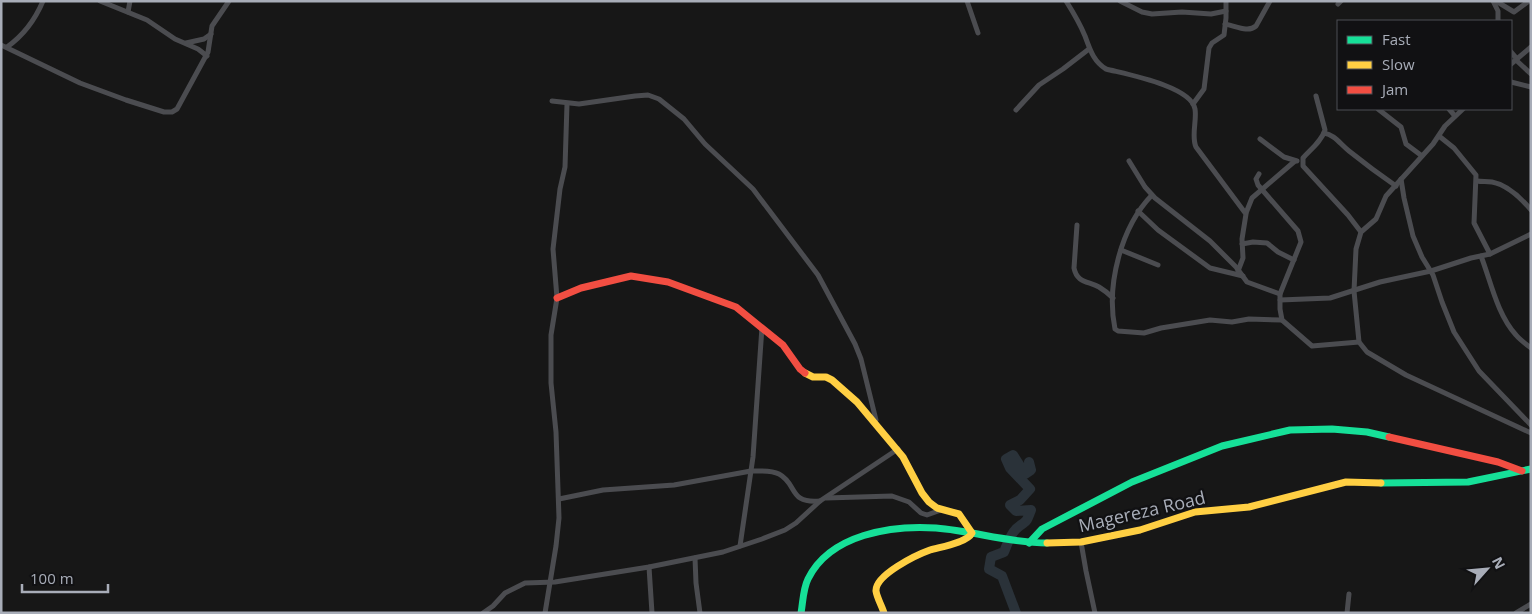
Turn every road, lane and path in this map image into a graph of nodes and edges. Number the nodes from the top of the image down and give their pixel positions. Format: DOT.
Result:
graph roads {
  1 [pos="43,1"];
  2 [pos="100,1"];
  3 [pos="130,1"];
  4 [pos="229,1"];
  5 [pos="967,1"];
  6 [pos="1120,1"];
  7 [pos="1226,1"];
  8 [pos="1270,1"];
  9 [pos="1495,1"];
  10 [pos="1529,1"];
  11 [pos="1067,2"];
  12 [pos="1226,11"];
  13 [pos="128,12"];
  14 [pos="1498,20"];
  15 [pos="1225,24"];
  16 [pos="211,34"];
  17 [pos="978,34"];
  18 [pos="186,43"];
  19 [pos="4,46"];
  20 [pos="1531,47"];
  21 [pos="1089,49"];
  22 [pos="1512,53"];
  23 [pos="207,56"];
  24 [pos="1516,59"];
  25 [pos="1512,63"];
  26 [pos="1531,74"];
  27 [pos="1512,82"];
  28 [pos="1531,87"];
  29 [pos="1316,96"];
  30 [pos="552,101"];
  31 [pos="567,104"];
  32 [pos="1193,104"];
  33 [pos="1016,110"];
  34 [pos="1379,110"];
  35 [pos="1450,110"];
  36 [pos="1461,110"];
  37 [pos="1456,116"];
  38 [pos="1324,133"];
  39 [pos="1439,136"];
  40 [pos="1260,139"];
  41 [pos="1422,156"];
  42 [pos="1129,161"];
  43 [pos="1295,161"];
  44 [pos="1302,162"];
  45 [pos="1259,174"];
  46 [pos="1401,178"];
  47 [pos="1476,181"];
  48 [pos="1396,186"];
  49 [pos="1262,190"];
  50 [pos="1152,195"];
  51 [pos="1531,210"];
  52 [pos="1138,211"];
  53 [pos="1246,213"];
  54 [pos="1076,225"];
  55 [pos="1361,232"];
  56 [pos="1531,234"];
  57 [pos="1242,244"];
  58 [pos="1121,250"];
  59 [pos="1490,254"];
  60 [pos="1481,256"];
  61 [pos="1294,260"];
  62 [pos="1158,265"];
  63 [pos="1238,270"];
  64 [pos="1431,271"];
  65 [pos="1243,276"];
  66 [pos="1354,291"];
  67 [pos="1280,297"];
  68 [pos="557,298"];
  69 [pos="1113,298"];
  70 [pos="1282,320"];
  71 [pos="762,327"];
  72 [pos="1359,342"];
  73 [pos="1530,346"];
  74 [pos="876,423"];
  75 [pos="1531,424"];
  76 [pos="1531,433"];
  77 [pos="898,449"];
  78 [pos="1531,468"];
  79 [pos="751,471"];
  80 [pos="1522,471"];
  81 [pos="559,499"];
  82 [pos="823,500"];
  83 [pos="941,510"];
  84 [pos="972,533"];
  85 [pos="1081,542"];
  86 [pos="1029,543"];
  87 [pos="740,546"];
  88 [pos="695,558"];
  89 [pos="648,567"];
  90 [pos="551,581"];
  91 [pos="1349,594"];
  92 [pos="1531,604"];
  93 [pos="483,613"];
  94 [pos="545,613"];
  95 [pos="652,613"];
  96 [pos="700,613"];
  97 [pos="801,613"];
  98 [pos="884,613"];
  99 [pos="1095,613"];
  100 [pos="1347,613"];
  101 [pos="1516,613"];
  1 -- 19 [label="street"];
  2 -- 13 [label="street"];
  3 -- 13 [label="street"];
  4 -- 16 [label="street"];
  5 -- 17 [label="street"];
  6 -- 12 [label="street"];
  7 -- 12 [label="street"];
  8 -- 15 [label="street"];
  9 -- 10 [label="street"];
  9 -- 14 [label="street"];
  11 -- 21 [label="street"];
  12 -- 15 [label="street"];
  13 -- 18 [label="street"];
  15 -- 32 [label="street"];
  16 -- 18 [label="street"];
  16 -- 23 [label="street"];
  18 -- 23 [label="street"];
  19 -- 23 [label="street"];
  20 -- 24 [label="street"];
  21 -- 32 [label="street"];
  21 -- 33 [label="street"];
  22 -- 24 [label="street"];
  24 -- 25 [label="street"];
  24 -- 26 [label="street"];
  27 -- 28 [label="street"];
  29 -- 38 [label="street"];
  30 -- 31 [label="street"];
  31 -- 68 [label="street"];
  31 -- 74 [label="street"];
  32 -- 53 [label="street"];
  34 -- 41 [label="street"];
  35 -- 37 [label="street"];
  36 -- 37 [label="street"];
  37 -- 39 [label="street"];
  38 -- 44 [label="street"];
  38 -- 48 [label="street"];
  39 -- 41 [label="street"];
  39 -- 47 [label="street"];
  40 -- 43 [label="street"];
  41 -- 46 [label="street"];
  42 -- 50 [label="street"];
  43 -- 44 [label="street"];
  43 -- 49 [label="street"];
  44 -- 55 [label="street"];
  45 -- 49 [label="street"];
  46 -- 48 [label="street"];
  46 -- 64 [label="street"];
  47 -- 51 [label="street"];
  47 -- 59 [label="street"];
  48 -- 55 [label="street"];
  49 -- 53 [label="street"];
  49 -- 61 [label="street"];
  50 -- 52 [label="street"];
  50 -- 63 [label="street"];
  52 -- 58 [label="street"];
  52 -- 65 [label="street"];
  53 -- 57 [label="street"];
  54 -- 69 [label="street"];
  55 -- 66 [label="street"];
  56 -- 59 [label="street"];
  57 -- 61 [label="street"];
  57 -- 63 [label="street"];
  58 -- 62 [label="street"];
  58 -- 69 [label="street"];
  59 -- 60 [label="street"];
  60 -- 64 [label="street"];
  60 -- 73 [label="street"];
  61 -- 67 [label="street"];
  63 -- 65 [label="street"];
  64 -- 66 [label="street"];
  64 -- 75 [label="street"];
  65 -- 67 [label="street"];
  66 -- 67 [label="street"];
  66 -- 72 [label="street"];
  67 -- 70 [label="street"];
  68 -- 71 [label="street"];
  68 -- 81 [label="street"];
  69 -- 70 [label="street"];
  70 -- 72 [label="street"];
  71 -- 74 [label="street"];
  71 -- 79 [label="street"];
  72 -- 76 [label="street"];
  74 -- 77 [label="street"];
  77 -- 82 [label="street"];
  77 -- 83 [label="street"];
  78 -- 80 [label="street, Magereza Road"];
  79 -- 81 [label="street"];
  79 -- 82 [label="street"];
  79 -- 87 [label="street"];
  80 -- 85 [label="street, Magereza Road"];
  80 -- 86 [label="street"];
  81 -- 90 [label="street"];
  82 -- 83 [label="street"];
  82 -- 87 [label="street"];
  83 -- 84 [label="street"];
  84 -- 86 [label="street, Magereza Road"];
  84 -- 97 [label="street, Magereza Road"];
  84 -- 98 [label="street"];
  85 -- 86 [label="street, Magereza Road"];
  85 -- 99 [label="street"];
  87 -- 88 [label="street"];
  88 -- 89 [label="street"];
  88 -- 96 [label="street"];
  89 -- 90 [label="street"];
  89 -- 95 [label="street"];
  90 -- 93 [label="street"];
  90 -- 94 [label="street"];
  91 -- 100 [label="street"];
  92 -- 101 [label="street"];
}
